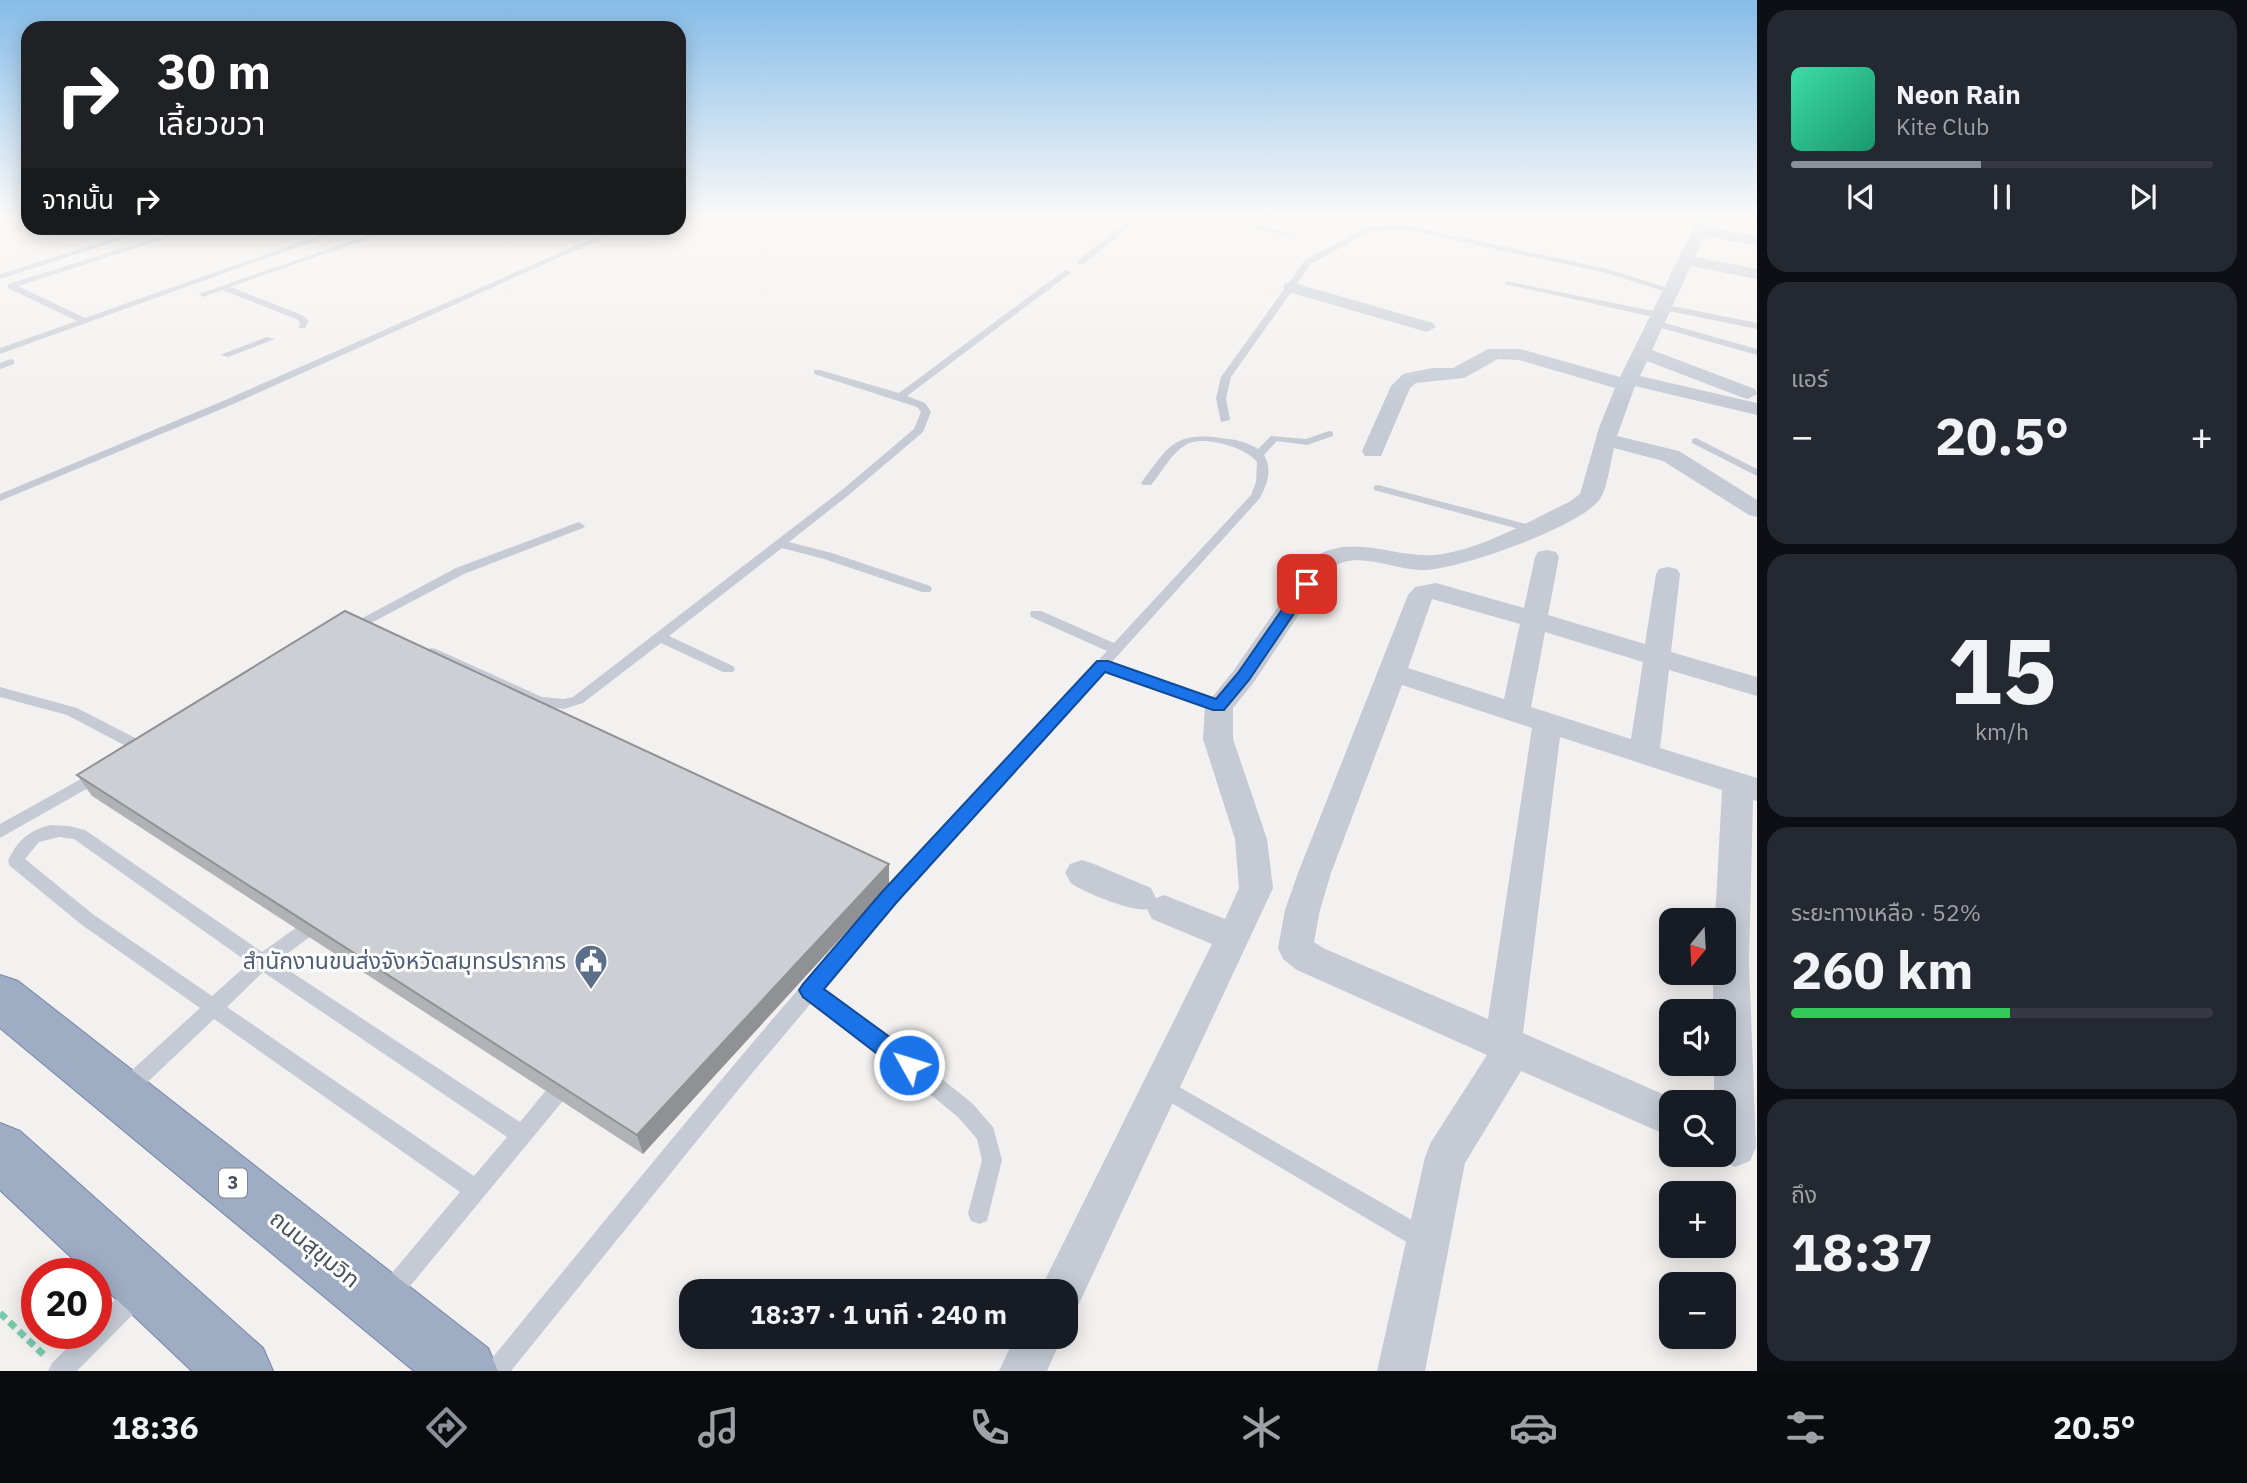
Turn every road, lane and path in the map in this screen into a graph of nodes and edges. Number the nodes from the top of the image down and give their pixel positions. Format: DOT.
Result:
graph roads {
  1 [pos="33,279"];
  2 [pos="200,279"];
  3 [pos="245,279"];
  4 [pos="506,279"];
  5 [pos="1059,279"];
  6 [pos="1297,279"];
  7 [pos="1619,279"];
  8 [pos="1676,279"];
  9 [pos="1509,283"];
  10 [pos="11,286"];
  11 [pos="222,287"];
  12 [pos="0,288"];
  13 [pos="1291,288"];
  14 [pos="203,294"];
  15 [pos="1661,309"];
  16 [pos="1697,319"];
  17 [pos="83,320"];
  18 [pos="302,326"];
  19 [pos="1757,326"];
  20 [pos="1427,327"];
  21 [pos="1690,332"];
  22 [pos="270,339"];
  23 [pos="2,349"];
  24 [pos="1757,352"];
  25 [pos="1643,353"];
  26 [pos="225,355"];
  27 [pos="11,362"];
  28 [pos="0,366"];
  29 [pos="817,372"];
  30 [pos="1628,382"];
  31 [pos="900,397"];
  32 [pos="1757,397"];
  33 [pos="1757,409"];
  34 [pos="1225,420"];
  35 [pos="1329,434"];
  36 [pos="1606,439"];
  37 [pos="1696,442"];
  38 [pos="1373,451"];
  39 [pos="1259,454"];
  40 [pos="1757,473"];
  41 [pos="1147,483"];
  42 [pos="1378,488"];
  43 [pos="0,498"];
  44 [pos="1757,509"];
  45 [pos="579,526"];
  46 [pos="1530,528"];
  47 [pos="779,543"];
  48 [pos="1547,557"];
  49 [pos="1668,574"];
  50 [pos="926,589"];
  51 [pos="1036,614"];
  52 [pos="1534,620"];
  53 [pos="363,621"];
  54 [pos="380,629"];
  55 [pos="660,637"];
  56 [pos="331,639"];
  57 [pos="416,645"];
  58 [pos="1117,650"];
  59 [pos="1656,659"];
  60 [pos="1102,665"];
  61 [pos="728,669"];
  62 [pos="1393,673"];
  63 [pos="1757,687"];
  64 [pos="0,692"];
  65 [pos="1219,706"];
  66 [pos="1516,711"];
  67 [pos="1547,723"];
  68 [pos="144,749"];
  69 [pos="1644,755"];
  70 [pos="108,770"];
  71 [pos="1748,787"];
  72 [pos="0,832"];
  73 [pos="1082,873"];
  74 [pos="336,910"];
  75 [pos="1234,938"];
  76 [pos="262,962"];
  77 [pos="810,990"];
  78 [pos="0,997"];
  79 [pos="214,1006"];
  80 [pos="1508,1045"];
  81 [pos="573,1074"];
  82 [pos="1160,1084"];
  83 [pos="121,1094"];
  84 [pos="1659,1113"];
  85 [pos="522,1135"];
  86 [pos="1739,1149"];
  87 [pos="0,1152"];
  88 [pos="475,1190"];
  89 [pos="979,1213"];
  90 [pos="1428,1242"];
  91 [pos="1067,1279"];
  92 [pos="147,1285"];
  93 [pos="383,1303"];
  94 [pos="0,1313"];
  95 [pos="1033,1349"];
  96 [pos="60,1371"];
  97 [pos="240,1371"];
  98 [pos="465,1371"];
  99 [pos="496,1371"];
  100 [pos="1023,1371"];
  101 [pos="1401,1371"];
  1 -- 10 [label="lane"];
  2 -- 17 [label="lane"];
  3 -- 11 [label="lane"];
  4 -- 43 [label="lane"];
  5 -- 31 [label="lane"];
  6 -- 13 [label="lane"];
  7 -- 15 [label="lane"];
  8 -- 15 [label="street"];
  9 -- 15 [label="lane"];
  10 -- 12 [label="lane"];
  10 -- 17 [label="lane"];
  11 -- 14 [label="lane"];
  11 -- 18 [label="lane"];
  13 -- 20 [label="street"];
  13 -- 34 [label="lane"];
  15 -- 19 [label="lane"];
  15 -- 21 [label="lane"];
  15 -- 25 [label="street"];
  16 -- 21 [label="lane"];
  17 -- 23 [label="lane"];
  21 -- 24 [label="lane"];
  22 -- 26 [label="lane"];
  25 -- 30 [label="street"];
  25 -- 32 [label="street"];
  27 -- 28 [label="lane"];
  29 -- 31 [label="lane"];
  30 -- 33 [label="street"];
  30 -- 36 [label="street"];
  30 -- 38 [label="street"];
  31 -- 47 [label="lane"];
  35 -- 39 [label="lane"];
  36 -- 44 [label="street"];
  36 -- 46 [label="street"];
  37 -- 40 [label="lane"];
  39 -- 41 [label="lane"];
  39 -- 58 [label="lane"];
  42 -- 46 [label="lane"];
  45 -- 53 [label="lane"];
  46 -- 65 [label="street"];
  47 -- 50 [label="lane"];
  47 -- 55 [label="lane"];
  48 -- 52 [label="street"];
  49 -- 59 [label="street"];
  51 -- 58 [label="lane"];
  52 -- 59 [label="street"];
  52 -- 62 [label="street"];
  52 -- 66 [label="street"];
  53 -- 54 [label="lane"];
  53 -- 56 [label="lane"];
  55 -- 57 [label="lane"];
  55 -- 61 [label="lane"];
  58 -- 60 [label="lane"];
  59 -- 63 [label="street"];
  59 -- 69 [label="street"];
  60 -- 65 [label="lane"];
  60 -- 77 [label="lane"];
  62 -- 66 [label="street"];
  62 -- 80 [label="street"];
  64 -- 68 [label="lane"];
  65 -- 75 [label="street"];
  66 -- 67 [label="street"];
  67 -- 69 [label="street"];
  67 -- 80 [label="street"];
  69 -- 71 [label="street"];
  70 -- 72 [label="lane"];
  71 -- 86 [label="street"];
  73 -- 75 [label="street"];
  74 -- 76 [label="lane"];
  75 -- 82 [label="street"];
  76 -- 79 [label="lane"];
  76 -- 79 [label="lane"];
  76 -- 85 [label="lane"];
  77 -- 89 [label="lane"];
  77 -- 99 [label="lane"];
  78 -- 83 [label="highway, ถนนสุขุมวิท / 3"];
  79 -- 83 [label="lane"];
  79 -- 88 [label="lane"];
  80 -- 84 [label="street"];
  80 -- 90 [label="street"];
  81 -- 85 [label="lane"];
  82 -- 90 [label="lane"];
  82 -- 91 [label="street"];
  83 -- 93 [label="highway, ถนนสุขุมวิท / 3"];
  85 -- 88 [label="lane"];
  87 -- 92 [label="highway"];
  88 -- 93 [label="lane"];
  90 -- 101 [label="street"];
  92 -- 96 [label="lane"];
  92 -- 97 [label="highway"];
  93 -- 98 [label="highway, ถนนสุขุมวิท / 3"];
  94 -- 96 [label="path"];
  95 -- 100 [label="street"];
}
